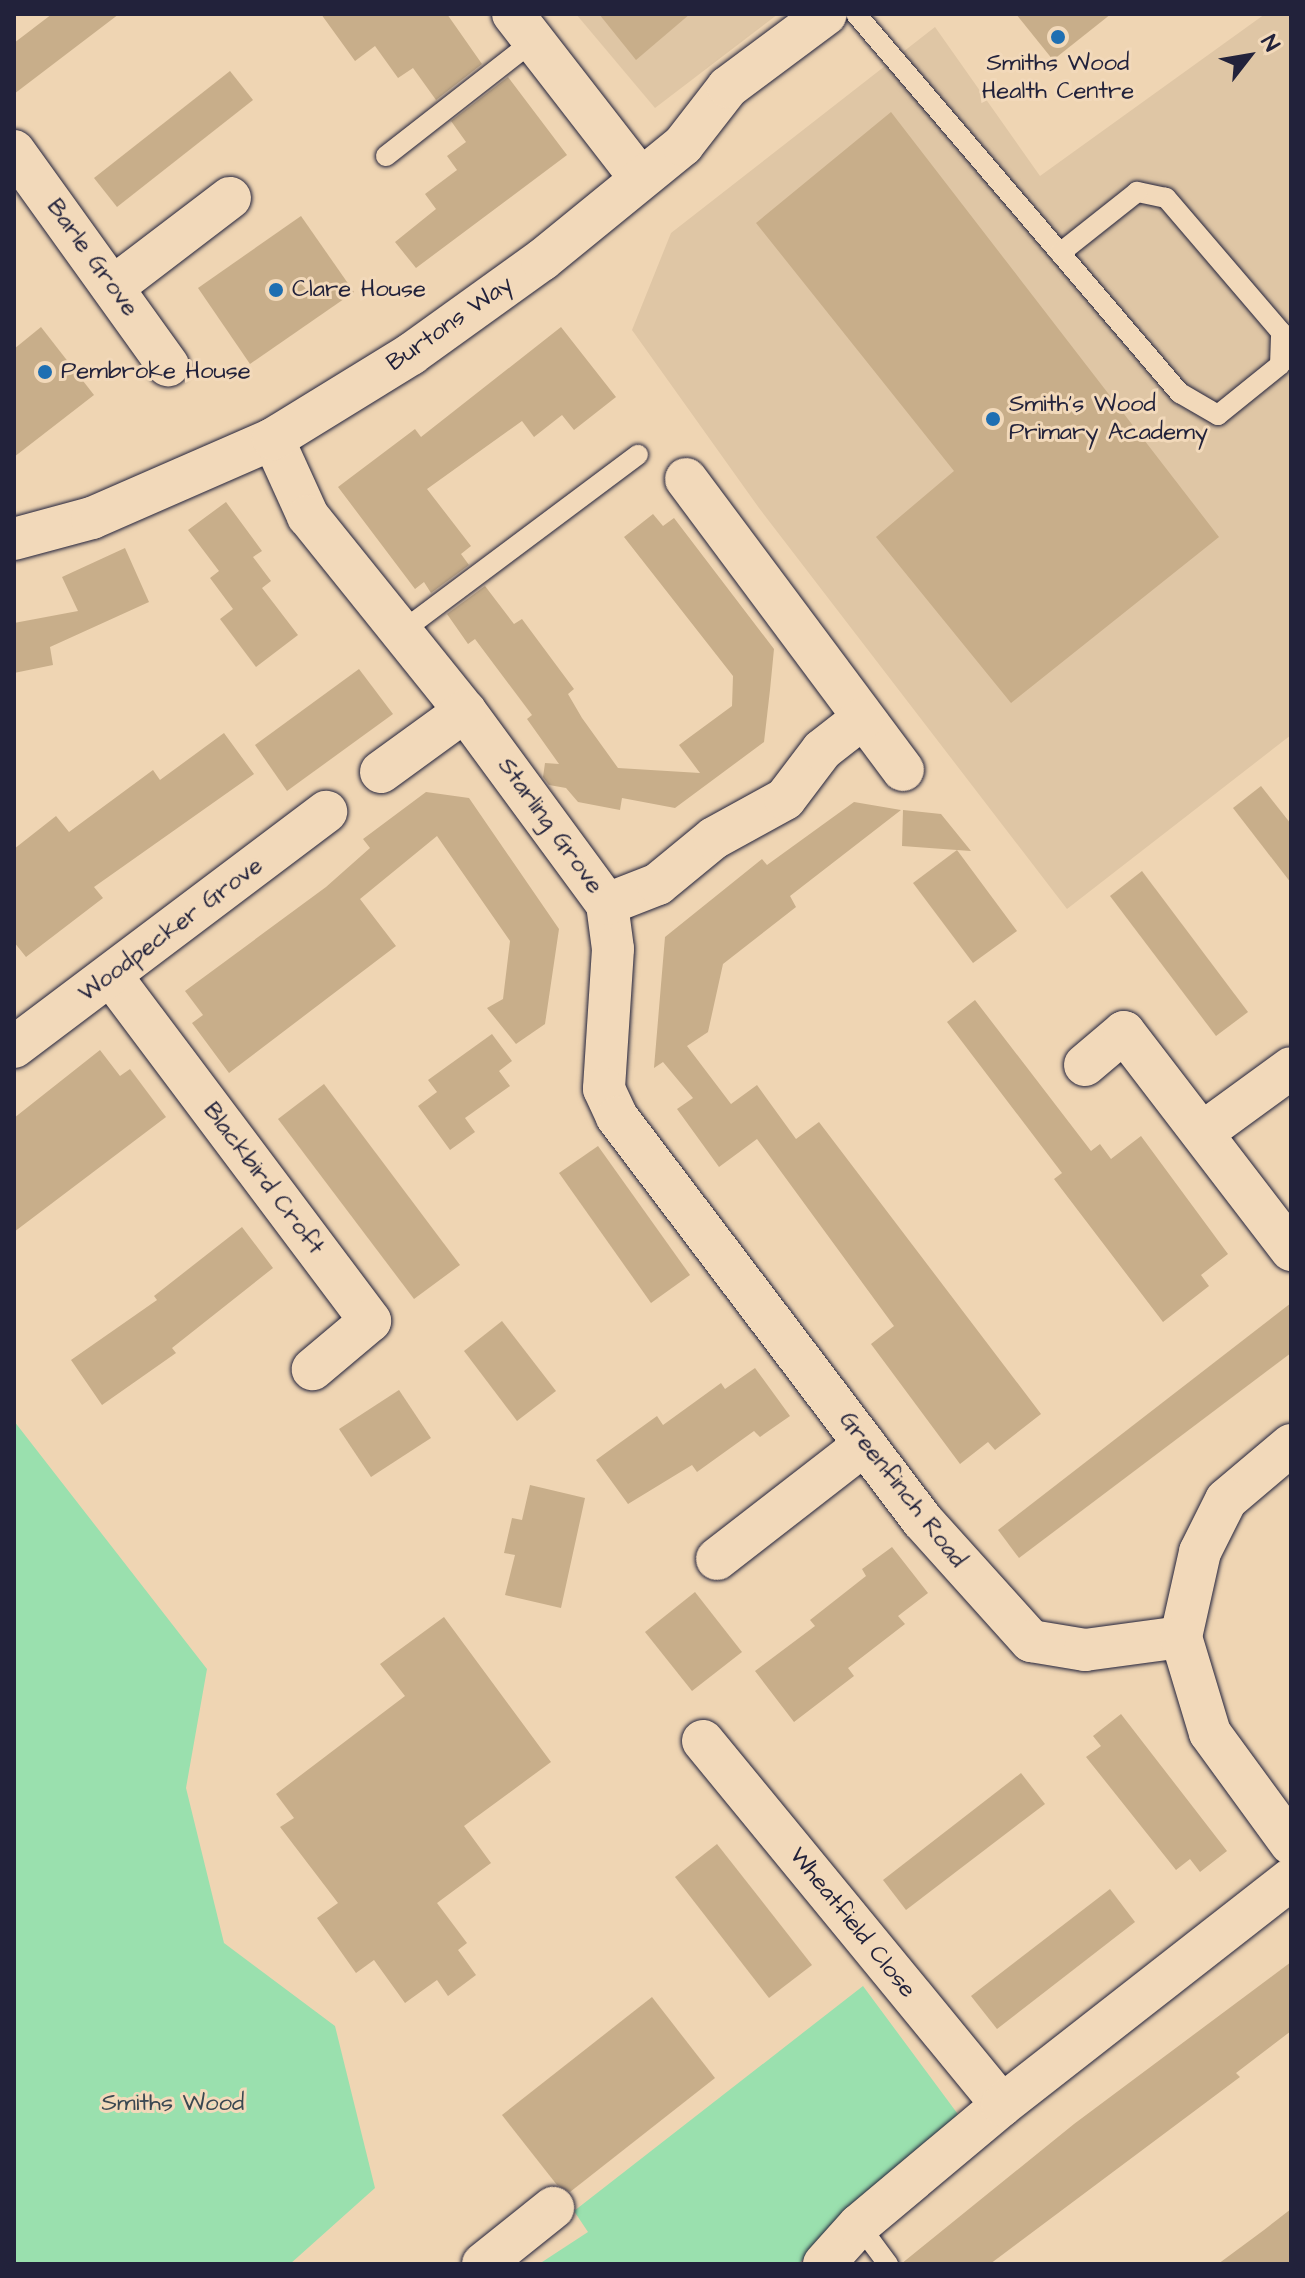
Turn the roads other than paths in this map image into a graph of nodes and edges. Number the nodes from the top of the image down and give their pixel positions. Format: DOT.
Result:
graph roads {
  1 [pos="826,14"];
  2 [pos="856,14"];
  3 [pos="523,28"];
  4 [pos="14,151"];
  5 [pos="386,156"];
  6 [pos="640,178"];
  7 [pos="230,198"];
  8 [pos="1060,253"];
  9 [pos="113,287"];
  10 [pos="168,365"];
  11 [pos="273,439"];
  12 [pos="638,455"];
  13 [pos="686,479"];
  14 [pos="14,539"];
  15 [pos="401,632"];
  16 [pos="465,711"];
  17 [pos="863,718"];
  18 [pos="903,770"];
  19 [pos="381,772"];
  20 [pos="326,812"];
  21 [pos="607,904"];
  22 [pos="112,977"];
  23 [pos="14,1047"];
  24 [pos="1085,1065"];
  25 [pos="1291,1068"];
  26 [pos="1202,1133"];
  27 [pos="689,1211"];
  28 [pos="1291,1250"];
  29 [pos="313,1369"];
  30 [pos="865,1444"];
  31 [pos="1291,1445"];
  32 [pos="717,1559"];
  33 [pos="1181,1637"];
  34 [pos="703,1741"];
  35 [pos="1291,1844"];
  36 [pos="1291,1879"];
  37 [pos="1002,2105"];
  38 [pos="553,2208"];
  39 [pos="859,2225"];
  40 [pos="483,2264"];
  41 [pos="824,2264"];
  42 [pos="888,2264"];
  1 -- 6 [label="street, Burtons Way"];
  2 -- 8 [label="lane"];
  3 -- 5 [label="lane"];
  3 -- 6 [label="street"];
  4 -- 9 [label="street, Barle Grove"];
  6 -- 11 [label="street, Burtons Way"];
  7 -- 9 [label="street"];
  8 -- 8 [label="lane"];
  9 -- 10 [label="street, Barle Grove"];
  11 -- 14 [label="street, Burtons Way"];
  11 -- 15 [label="street, Starling Grove"];
  12 -- 15 [label="lane"];
  13 -- 17 [label="street"];
  15 -- 16 [label="street, Starling Grove"];
  16 -- 19 [label="street"];
  16 -- 21 [label="street, Starling Grove"];
  17 -- 18 [label="street"];
  17 -- 21 [label="street"];
  20 -- 22 [label="street, Woodpecker Grove"];
  21 -- 27 [label="street, Starling Grove"];
  22 -- 23 [label="street, Woodpecker Grove"];
  22 -- 29 [label="street, Blackbird Croft"];
  24 -- 26 [label="street"];
  25 -- 26 [label="street"];
  26 -- 28 [label="street"];
  27 -- 30 [label="street, Greenfinch Road"];
  30 -- 32 [label="street"];
  30 -- 33 [label="street, Greenfinch Road"];
  31 -- 33 [label="street"];
  33 -- 35 [label="street"];
  34 -- 37 [label="street, Wheatfield Close"];
  36 -- 37 [label="street"];
  37 -- 39 [label="street"];
  38 -- 40 [label="street"];
  39 -- 41 [label="street"];
  39 -- 42 [label="lane"];
}
